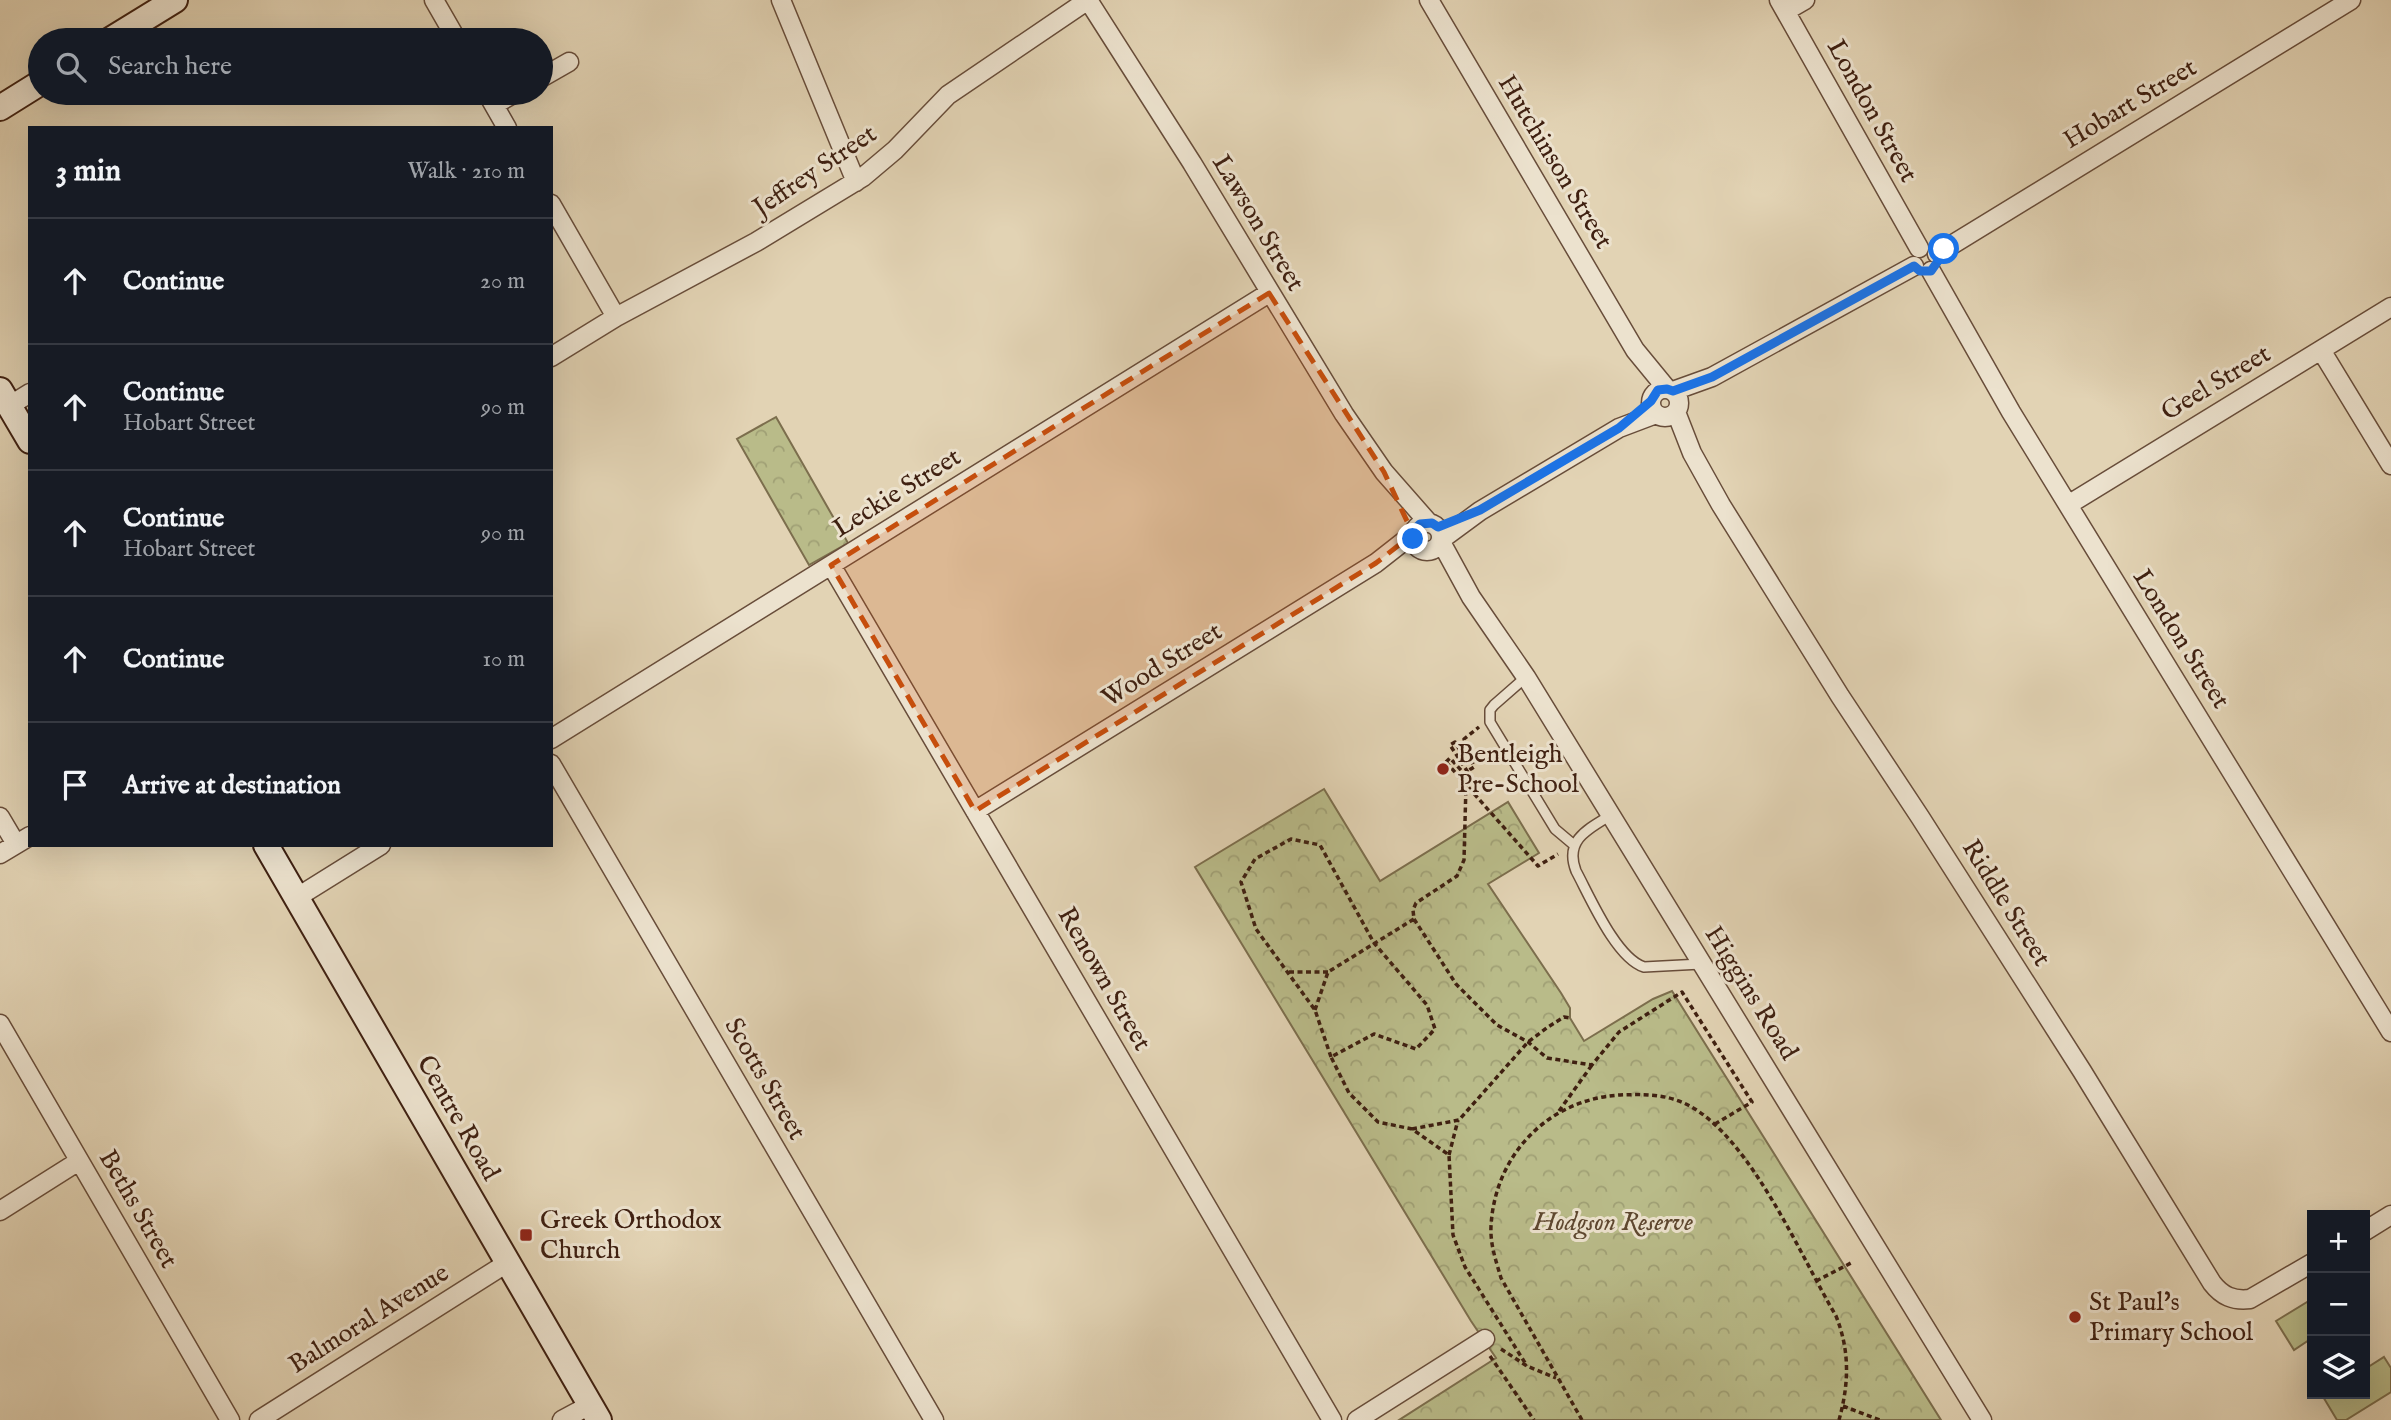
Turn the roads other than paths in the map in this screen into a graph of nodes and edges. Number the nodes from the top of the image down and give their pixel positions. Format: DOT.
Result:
graph roads {
  1 [pos="175,0"];
  2 [pos="434,0"];
  3 [pos="781,0"];
  4 [pos="1088,0"];
  5 [pos="1429,0"];
  6 [pos="1805,0"];
  7 [pos="2351,0"];
  8 [pos="1783,6"];
  9 [pos="130,28"];
  10 [pos="450,28"];
  11 [pos="569,62"];
  12 [pos="553,71"];
  13 [pos="28,90"];
  14 [pos="494,105"];
  15 [pos="0,108"];
  16 [pos="506,126"];
  17 [pos="856,182"];
  18 [pos="553,207"];
  19 [pos="1919,248"];
  20 [pos="1937,254"];
  21 [pos="1922,269"];
  22 [pos="1269,293"];
  23 [pos="2391,307"];
  24 [pos="616,317"];
  25 [pos="2321,350"];
  26 [pos="553,356"];
  27 [pos="13,396"];
  28 [pos="1665,403"];
  29 [pos="28,436"];
  30 [pos="2391,465"];
  31 [pos="2068,505"];
  32 [pos="1428,537"];
  33 [pos="831,565"];
  34 [pos="1526,677"];
  35 [pos="553,737"];
  36 [pos="553,767"];
  37 [pos="975,811"];
  38 [pos="1611,815"];
  39 [pos="0,817"];
  40 [pos="23,840"];
  41 [pos="1574,845"];
  42 [pos="266,847"];
  43 [pos="378,847"];
  44 [pos="0,854"];
  45 [pos="296,898"];
  46 [pos="1701,964"];
  47 [pos="0,1024"];
  48 [pos="2391,1032"];
  49 [pos="79,1161"];
  50 [pos="0,1212"];
  51 [pos="2391,1215"];
  52 [pos="2370,1228"];
  53 [pos="508,1263"];
  54 [pos="2307,1266"];
  55 [pos="1485,1339"];
  56 [pos="594,1412"];
  57 [pos="230,1420"];
  58 [pos="259,1420"];
  59 [pos="562,1420"];
  60 [pos="934,1420"];
  61 [pos="1332,1420"];
  62 [pos="1357,1420"];
  63 [pos="1982,1420"];
  1 -- 9 [label="main road"];
  2 -- 10 [label="street"];
  3 -- 17 [label="street"];
  4 -- 17 [label="street, Jeffrey Street"];
  4 -- 22 [label="street, Lawson Street"];
  5 -- 28 [label="street, Hutchinson Street"];
  6 -- 8 [label="street"];
  7 -- 20 [label="street, Hobart Street"];
  8 -- 19 [label="street, London Street"];
  11 -- 12 [label="street"];
  13 -- 15 [label="main road"];
  14 -- 16 [label="street"];
  17 -- 24 [label="street, Jeffrey Street"];
  18 -- 24 [label="street"];
  19 -- 20 [label="street"];
  19 -- 21 [label="street"];
  20 -- 21 [label="street"];
  21 -- 28 [label="street"];
  21 -- 31 [label="street, London Street"];
  22 -- 32 [label="street, Lawson Street"];
  22 -- 33 [label="street, Leckie Street"];
  23 -- 25 [label="street, Geel Street"];
  24 -- 26 [label="street, Jeffrey Street"];
  25 -- 30 [label="street"];
  25 -- 31 [label="street, Geel Street"];
  27 -- 29 [label="main road"];
  28 -- 32 [label="street"];
  28 -- 54 [label="street, Riddle Street"];
  31 -- 48 [label="street, London Street"];
  32 -- 34 [label="street, Higgins Road"];
  32 -- 37 [label="street, Wood Street"];
  33 -- 35 [label="street, Leckie Street"];
  33 -- 37 [label="street, Renown Street"];
  34 -- 38 [label="street, Higgins Road"];
  34 -- 41 [label="lane"];
  36 -- 60 [label="street, Scotts Street"];
  37 -- 61 [label="street, Renown Street"];
  38 -- 41 [label="lane"];
  38 -- 46 [label="street, Higgins Road"];
  39 -- 40 [label="street"];
  40 -- 44 [label="street"];
  41 -- 46 [label="lane"];
  42 -- 45 [label="main road, Centre Road"];
  43 -- 45 [label="street"];
  45 -- 53 [label="main road, Centre Road"];
  46 -- 63 [label="street, Higgins Road"];
  47 -- 49 [label="street, Beths Street"];
  49 -- 50 [label="street"];
  49 -- 57 [label="street, Beths Street"];
  51 -- 52 [label="street"];
  53 -- 56 [label="main road, Centre Road"];
  53 -- 58 [label="street, Balmoral Avenue"];
  55 -- 62 [label="street"];
  56 -- 59 [label="street"];
}
